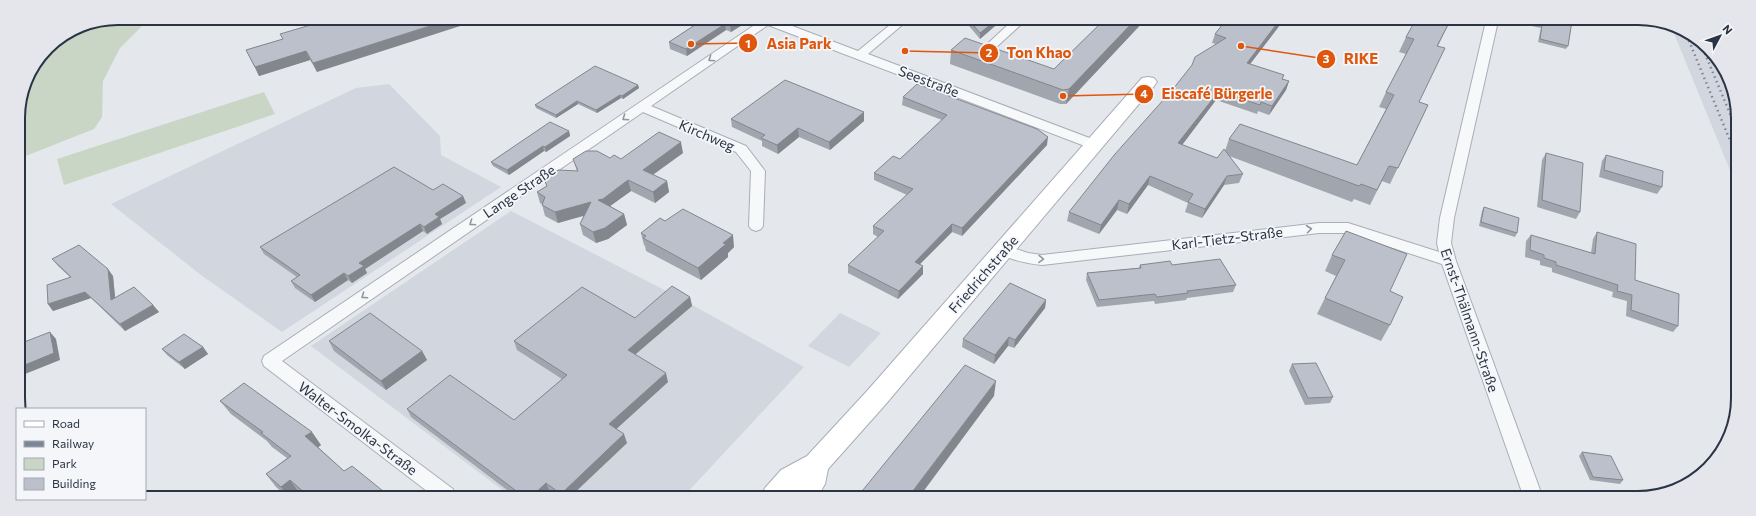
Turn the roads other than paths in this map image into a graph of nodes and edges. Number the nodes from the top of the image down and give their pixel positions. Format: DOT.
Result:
graph roads {
  1 [pos="758,25"];
  2 [pos="779,25"];
  3 [pos="897,25"];
  4 [pos="1014,25"];
  5 [pos="1491,25"];
  6 [pos="988,49"];
  7 [pos="860,55"];
  8 [pos="1148,82"];
  9 [pos="642,107"];
  10 [pos="1095,145"];
  11 [pos="756,226"];
  12 [pos="1004,250"];
  13 [pos="1448,261"];
  14 [pos="270,361"];
  15 [pos="816,464"];
  16 [pos="441,491"];
  17 [pos="779,491"];
  18 [pos="806,491"];
  19 [pos="1531,491"];
  1 -- 9 [label="street, Lange Straße, one-way"];
  2 -- 7 [label="street, Seestraße"];
  3 -- 7 [label="street"];
  4 -- 6 [label="street"];
  5 -- 13 [label="street, Ernst-Thälmann-Straße"];
  7 -- 10 [label="street, Seestraße"];
  8 -- 10 [label="main road, Friedrichstraße"];
  9 -- 11 [label="street, Kirchweg"];
  9 -- 14 [label="street, Lange Straße, one-way"];
  10 -- 12 [label="main road, Friedrichstraße"];
  12 -- 13 [label="street, Karl-Tietz-Straße, one-way"];
  12 -- 15 [label="main road, Friedrichstraße"];
  13 -- 19 [label="street, Ernst-Thälmann-Straße"];
  14 -- 16 [label="street, Walter-Smolka-Straße"];
  15 -- 17 [label="main road, Friedrichstraße"];
  15 -- 18 [label="main road, Friedrichstraße"];
}
